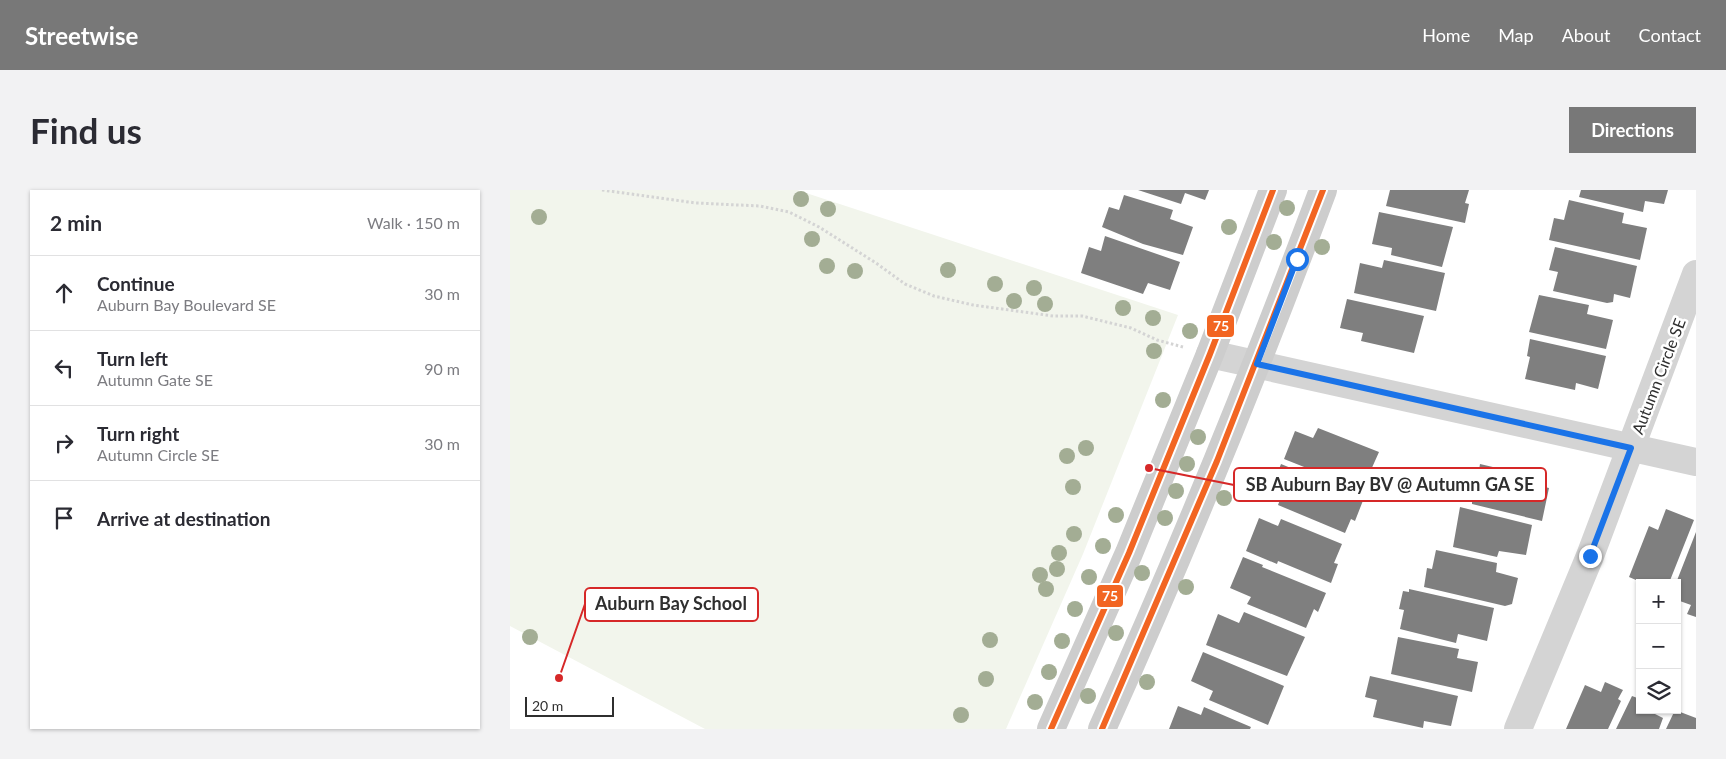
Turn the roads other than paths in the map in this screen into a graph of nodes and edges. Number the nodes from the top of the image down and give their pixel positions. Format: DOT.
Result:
graph roads {
  1 [pos="1273,190"];
  2 [pos="1323,190"];
  3 [pos="1696,274"];
  4 [pos="1210,354"];
  5 [pos="1257,364"];
  6 [pos="1631,448"];
  7 [pos="1696,462"];
  8 [pos="1051,729"];
  9 [pos="1102,729"];
  10 [pos="1518,729"];
  1 -- 4 [label="street"];
  2 -- 5 [label="street"];
  3 -- 6 [label="street, Autumn Circle SE"];
  4 -- 5 [label="street"];
  4 -- 8 [label="street"];
  5 -- 6 [label="street"];
  5 -- 9 [label="street"];
  6 -- 7 [label="street"];
  6 -- 10 [label="street, Autumn Circle SE"];
}
